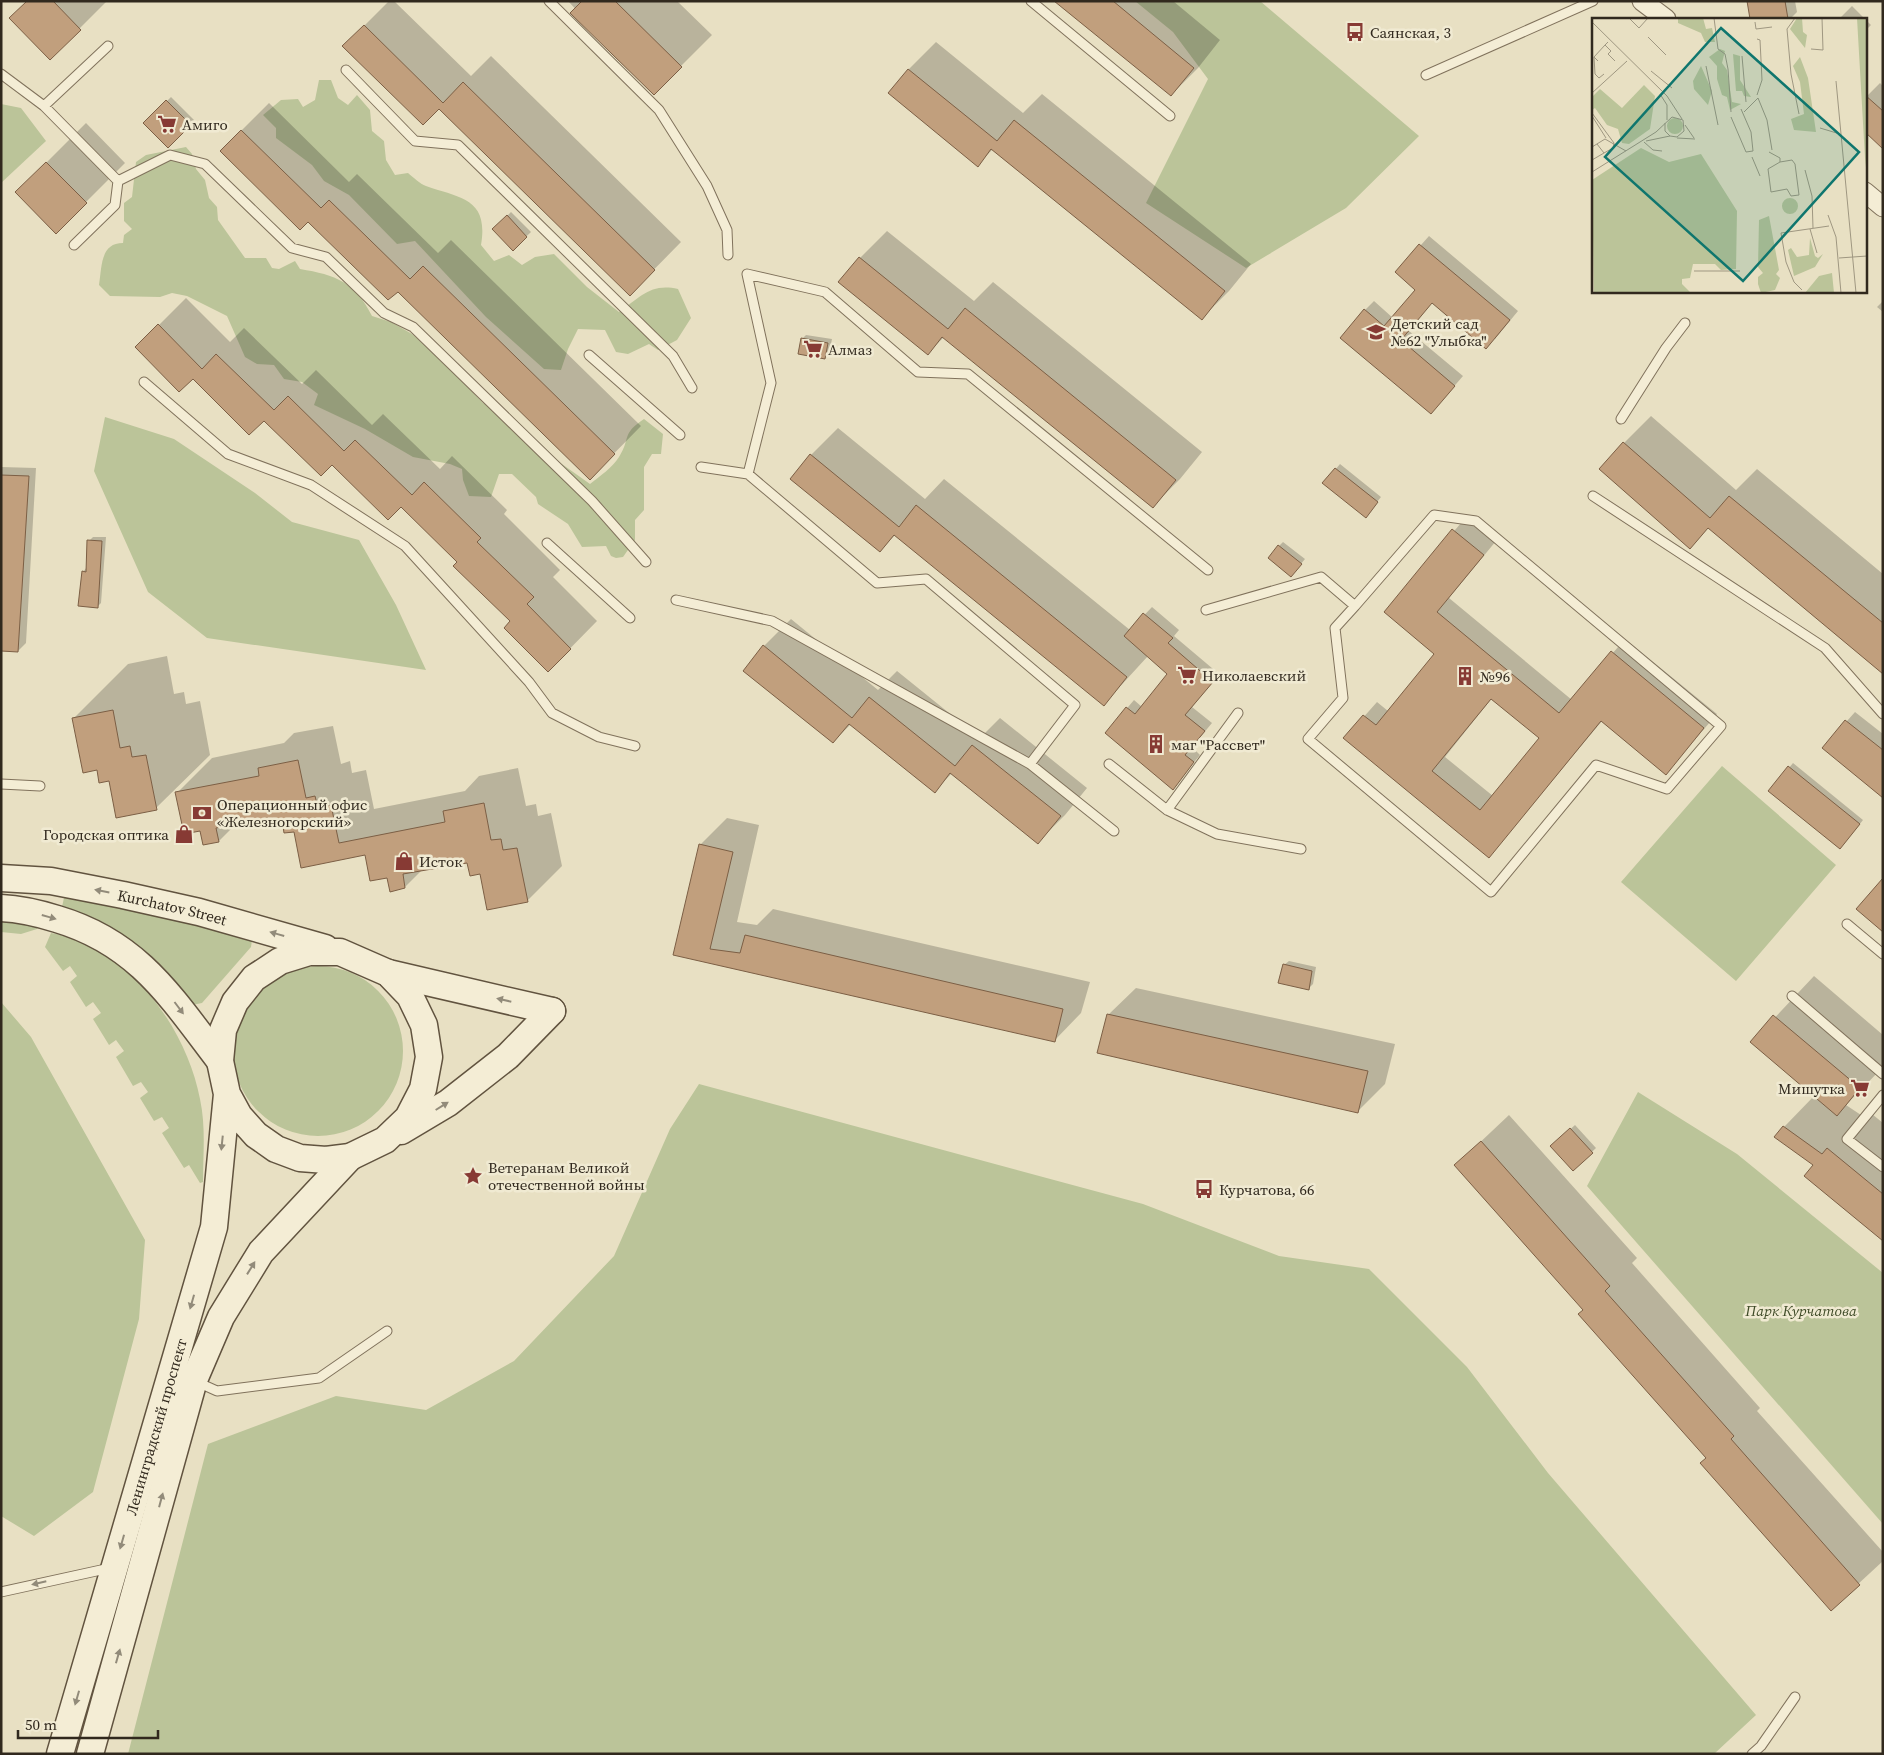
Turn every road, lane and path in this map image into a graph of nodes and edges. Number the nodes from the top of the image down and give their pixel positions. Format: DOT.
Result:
graph roads {
  1 [pos="549,1"];
  2 [pos="1030,1"];
  3 [pos="1593,1"];
  4 [pos="1642,1"];
  5 [pos="1665,18"];
  6 [pos="108,46"];
  7 [pos="346,70"];
  8 [pos="1,74"];
  9 [pos="1426,75"];
  10 [pos="44,106"];
  11 [pos="1170,116"];
  12 [pos="118,181"];
  13 [pos="1866,193"];
  14 [pos="1883,207"];
  15 [pos="74,245"];
  16 [pos="728,255"];
  17 [pos="1686,323"];
  18 [pos="589,355"];
  19 [pos="144,382"];
  20 [pos="692,388"];
  21 [pos="1621,419"];
  22 [pos="680,435"];
  23 [pos="701,467"];
  24 [pos="748,474"];
  25 [pos="1593,496"];
  26 [pos="547,543"];
  27 [pos="646,562"];
  28 [pos="1208,570"];
  29 [pos="676,600"];
  30 [pos="1355,606"];
  31 [pos="1206,610"];
  32 [pos="630,618"];
  33 [pos="1238,713"];
  34 [pos="1883,714"];
  35 [pos="635,746"];
  36 [pos="1030,764"];
  37 [pos="1109,764"];
  38 [pos="1,784"];
  39 [pos="40,786"];
  40 [pos="1167,810"];
  41 [pos="1114,831"];
  42 [pos="1301,849"];
  43 [pos="1,878"];
  44 [pos="1,908"];
  45 [pos="1847,924"];
  46 [pos="340,952"];
  47 [pos="1883,954"];
  48 [pos="388,973"];
  49 [pos="1792,996"];
  50 [pos="220,1061"];
  51 [pos="1883,1074"];
  52 [pos="227,1094"];
  53 [pos="1883,1095"];
  54 [pos="385,1140"];
  55 [pos="350,1157"];
  56 [pos="1883,1168"];
  57 [pos="388,1331"];
  58 [pos="194,1380"];
  59 [pos="115,1567"];
  60 [pos="5,1591"];
  61 [pos="1795,1697"];
  62 [pos="60,1754"];
  63 [pos="90,1754"];
  64 [pos="1752,1754"];
  1 -- 16 [label="lane"];
  2 -- 11 [label="lane"];
  3 -- 9 [label="lane"];
  4 -- 5 [label="street"];
  6 -- 10 [label="lane"];
  7 -- 20 [label="lane"];
  8 -- 10 [label="lane"];
  10 -- 12 [label="lane"];
  12 -- 15 [label="lane"];
  12 -- 27 [label="lane"];
  13 -- 14 [label="street"];
  17 -- 21 [label="lane"];
  18 -- 22 [label="lane"];
  19 -- 35 [label="lane"];
  23 -- 24 [label="lane"];
  24 -- 28 [label="lane"];
  24 -- 36 [label="lane"];
  25 -- 34 [label="lane"];
  26 -- 32 [label="lane"];
  29 -- 36 [label="lane"];
  30 -- 30 [label="lane"];
  30 -- 31 [label="lane"];
  33 -- 40 [label="lane"];
  36 -- 41 [label="lane"];
  37 -- 40 [label="lane"];
  38 -- 39 [label="lane"];
  40 -- 42 [label="lane"];
  46 -- 43 [label="main road, Kurchatov Street, one-way"];
  44 -- 50 [label="main road, one-way"];
  45 -- 47 [label="lane"];
  46 -- 48 [label="main road, Kurchatov Street"];
  46 -- 50 [label="main road"];
  48 -- 54 [label="main road"];
  54 -- 48 [label="main road, one-way"];
  49 -- 51 [label="lane"];
  50 -- 52 [label="main road"];
  52 -- 55 [label="main road"];
  52 -- 59 [label="main road, Ленинградский проспект, one-way"];
  53 -- 56 [label="lane"];
  54 -- 55 [label="main road"];
  58 -- 55 [label="main road, Ленинградский проспект, one-way"];
  57 -- 58 [label="lane"];
  63 -- 58 [label="main road, Ленинградский проспект, one-way"];
  59 -- 60 [label="lane, one-way"];
  59 -- 62 [label="main road, Ленинградский проспект, one-way"];
  61 -- 64 [label="lane"];
}
